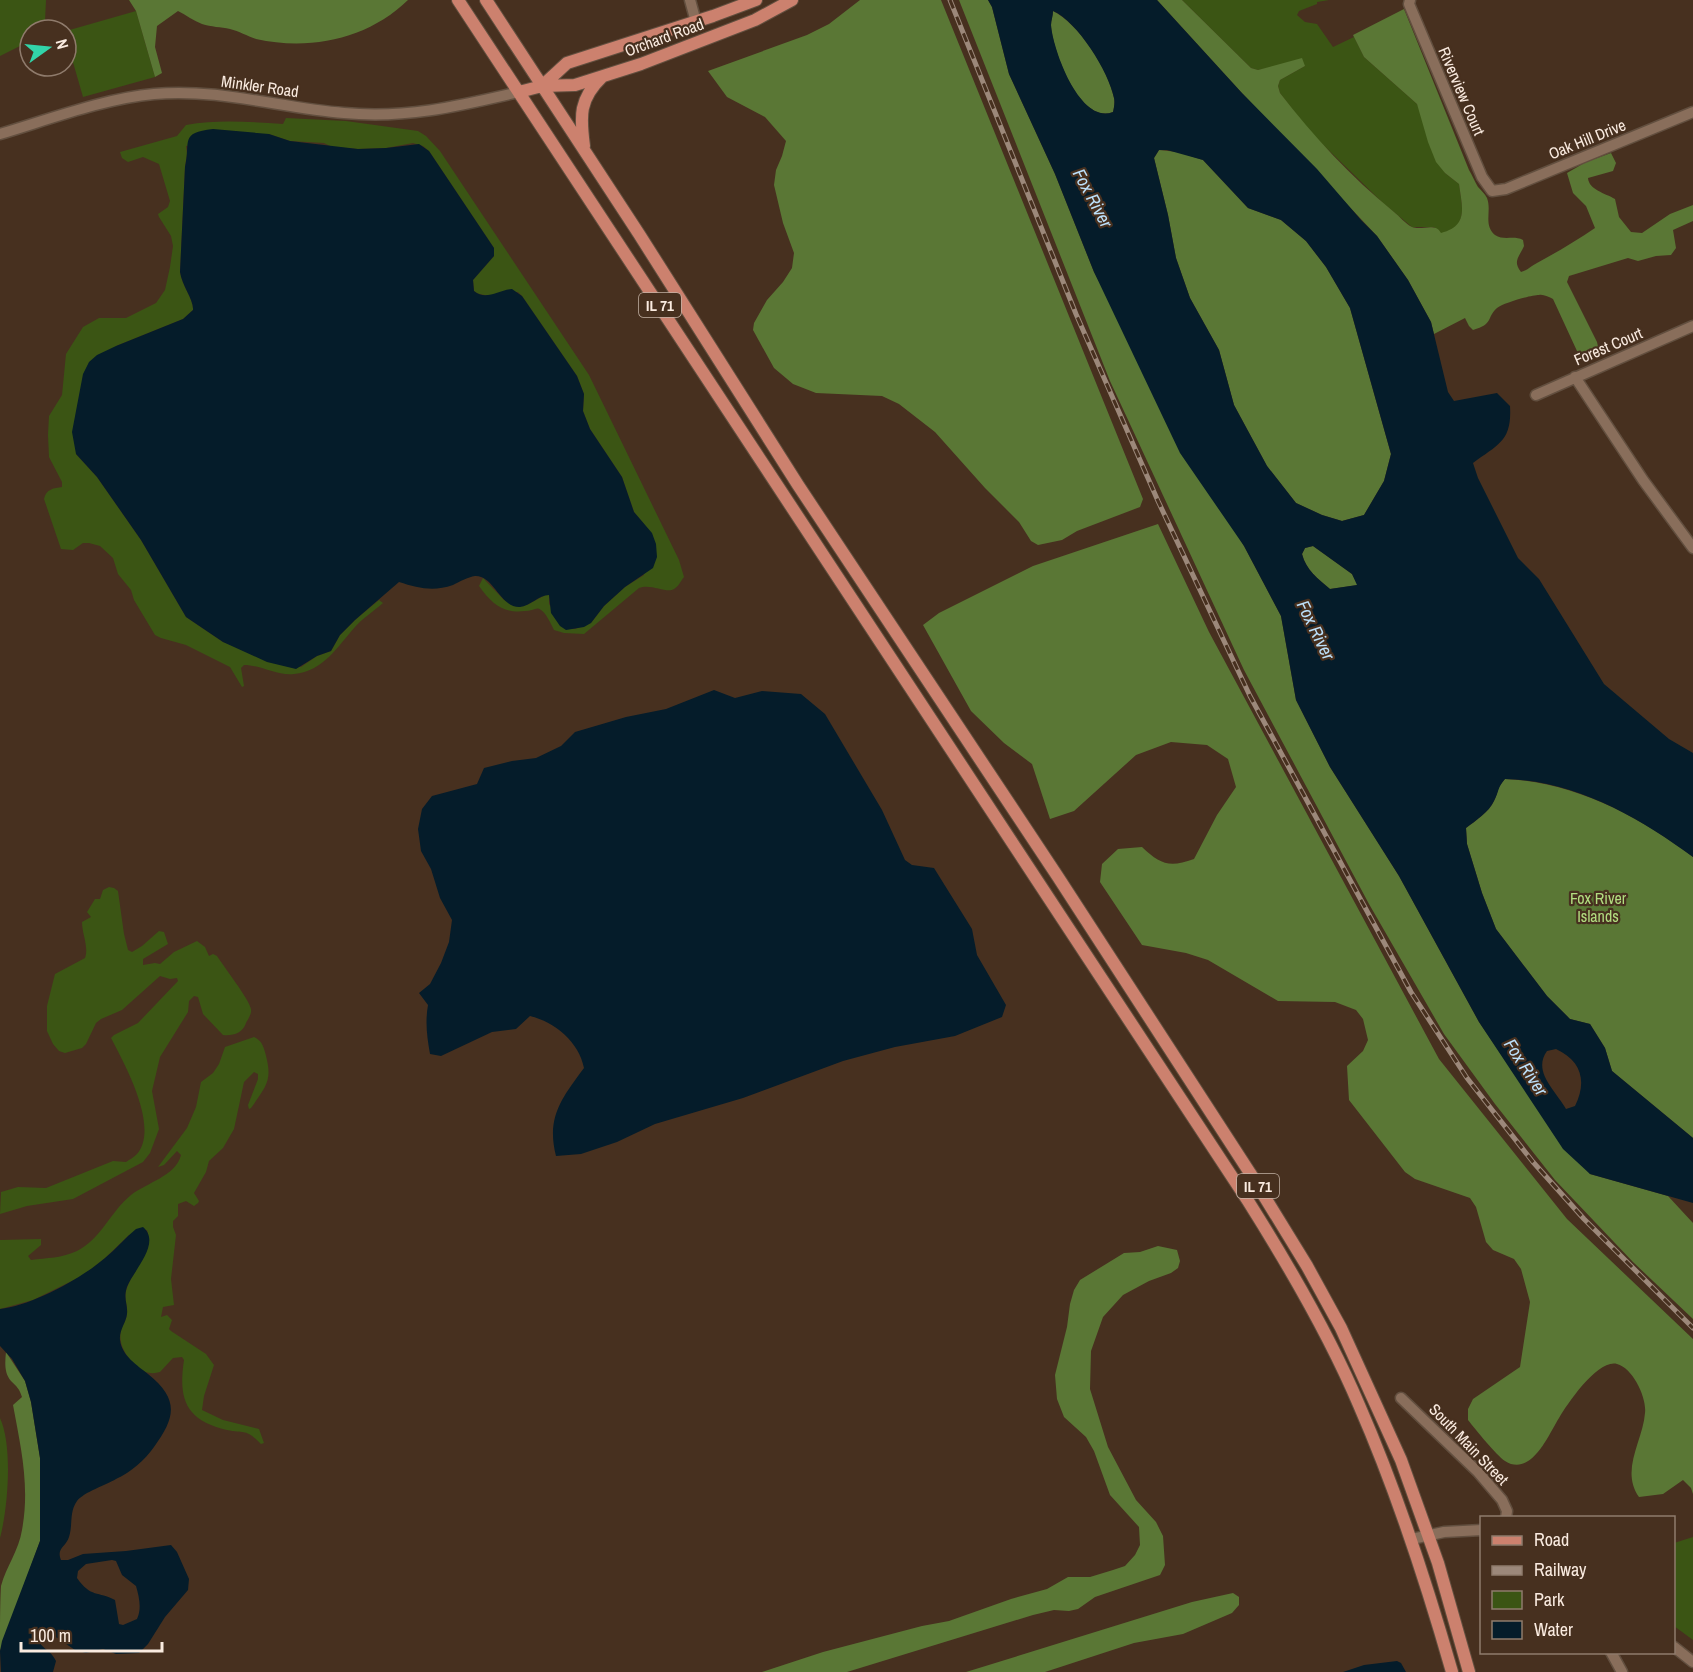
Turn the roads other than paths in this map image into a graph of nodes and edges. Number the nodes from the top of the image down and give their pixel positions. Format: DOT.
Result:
graph roads {
  1 [pos="458,0"];
  2 [pos="486,0"];
  3 [pos="690,0"];
  4 [pos="756,0"];
  5 [pos="792,0"];
  6 [pos="1410,0"];
  7 [pos="696,22"];
  8 [pos="603,76"];
  9 [pos="542,86"];
  10 [pos="519,92"];
  11 [pos="1693,112"];
  12 [pos="0,134"];
  13 [pos="584,150"];
  14 [pos="1492,191"];
  15 [pos="1693,326"];
  16 [pos="1575,377"];
  17 [pos="1536,395"];
  18 [pos="1691,543"];
  19 [pos="1401,1398"];
  20 [pos="1506,1516"];
  21 [pos="1480,1530"];
  22 [pos="1429,1535"];
  23 [pos="1412,1539"];
  24 [pos="1675,1648"];
  25 [pos="1612,1654"];
  26 [pos="1693,1662"];
  27 [pos="1452,1672"];
  28 [pos="1469,1672"];
  29 [pos="1622,1672"];
  1 -- 10 [label="main road, IL 71"];
  2 -- 9 [label="main road, IL 71"];
  3 -- 7 [label="street"];
  4 -- 7 [label="main road, Orchard Road"];
  5 -- 8 [label="main road, Orchard Road"];
  6 -- 14 [label="street, Riverview Court"];
  7 -- 9 [label="main road, Orchard Road"];
  8 -- 9 [label="main road, Orchard Road"];
  8 -- 13 [label="main road"];
  9 -- 10 [label="main road, Orchard Road"];
  9 -- 13 [label="main road, IL 71"];
  10 -- 12 [label="street, Minkler Road"];
  10 -- 23 [label="main road, IL 71"];
  11 -- 14 [label="street, Oak Hill Drive"];
  13 -- 22 [label="main road, IL 71"];
  15 -- 16 [label="street, Forest Court"];
  16 -- 17 [label="street, Forest Court"];
  16 -- 18 [label="street"];
  19 -- 20 [label="street, South Main Street"];
  21 -- 22 [label="street"];
  22 -- 23 [label="street"];
  22 -- 28 [label="main road, IL 71"];
  23 -- 27 [label="main road, IL 71"];
  24 -- 26 [label="street"];
  25 -- 29 [label="street"];
}
